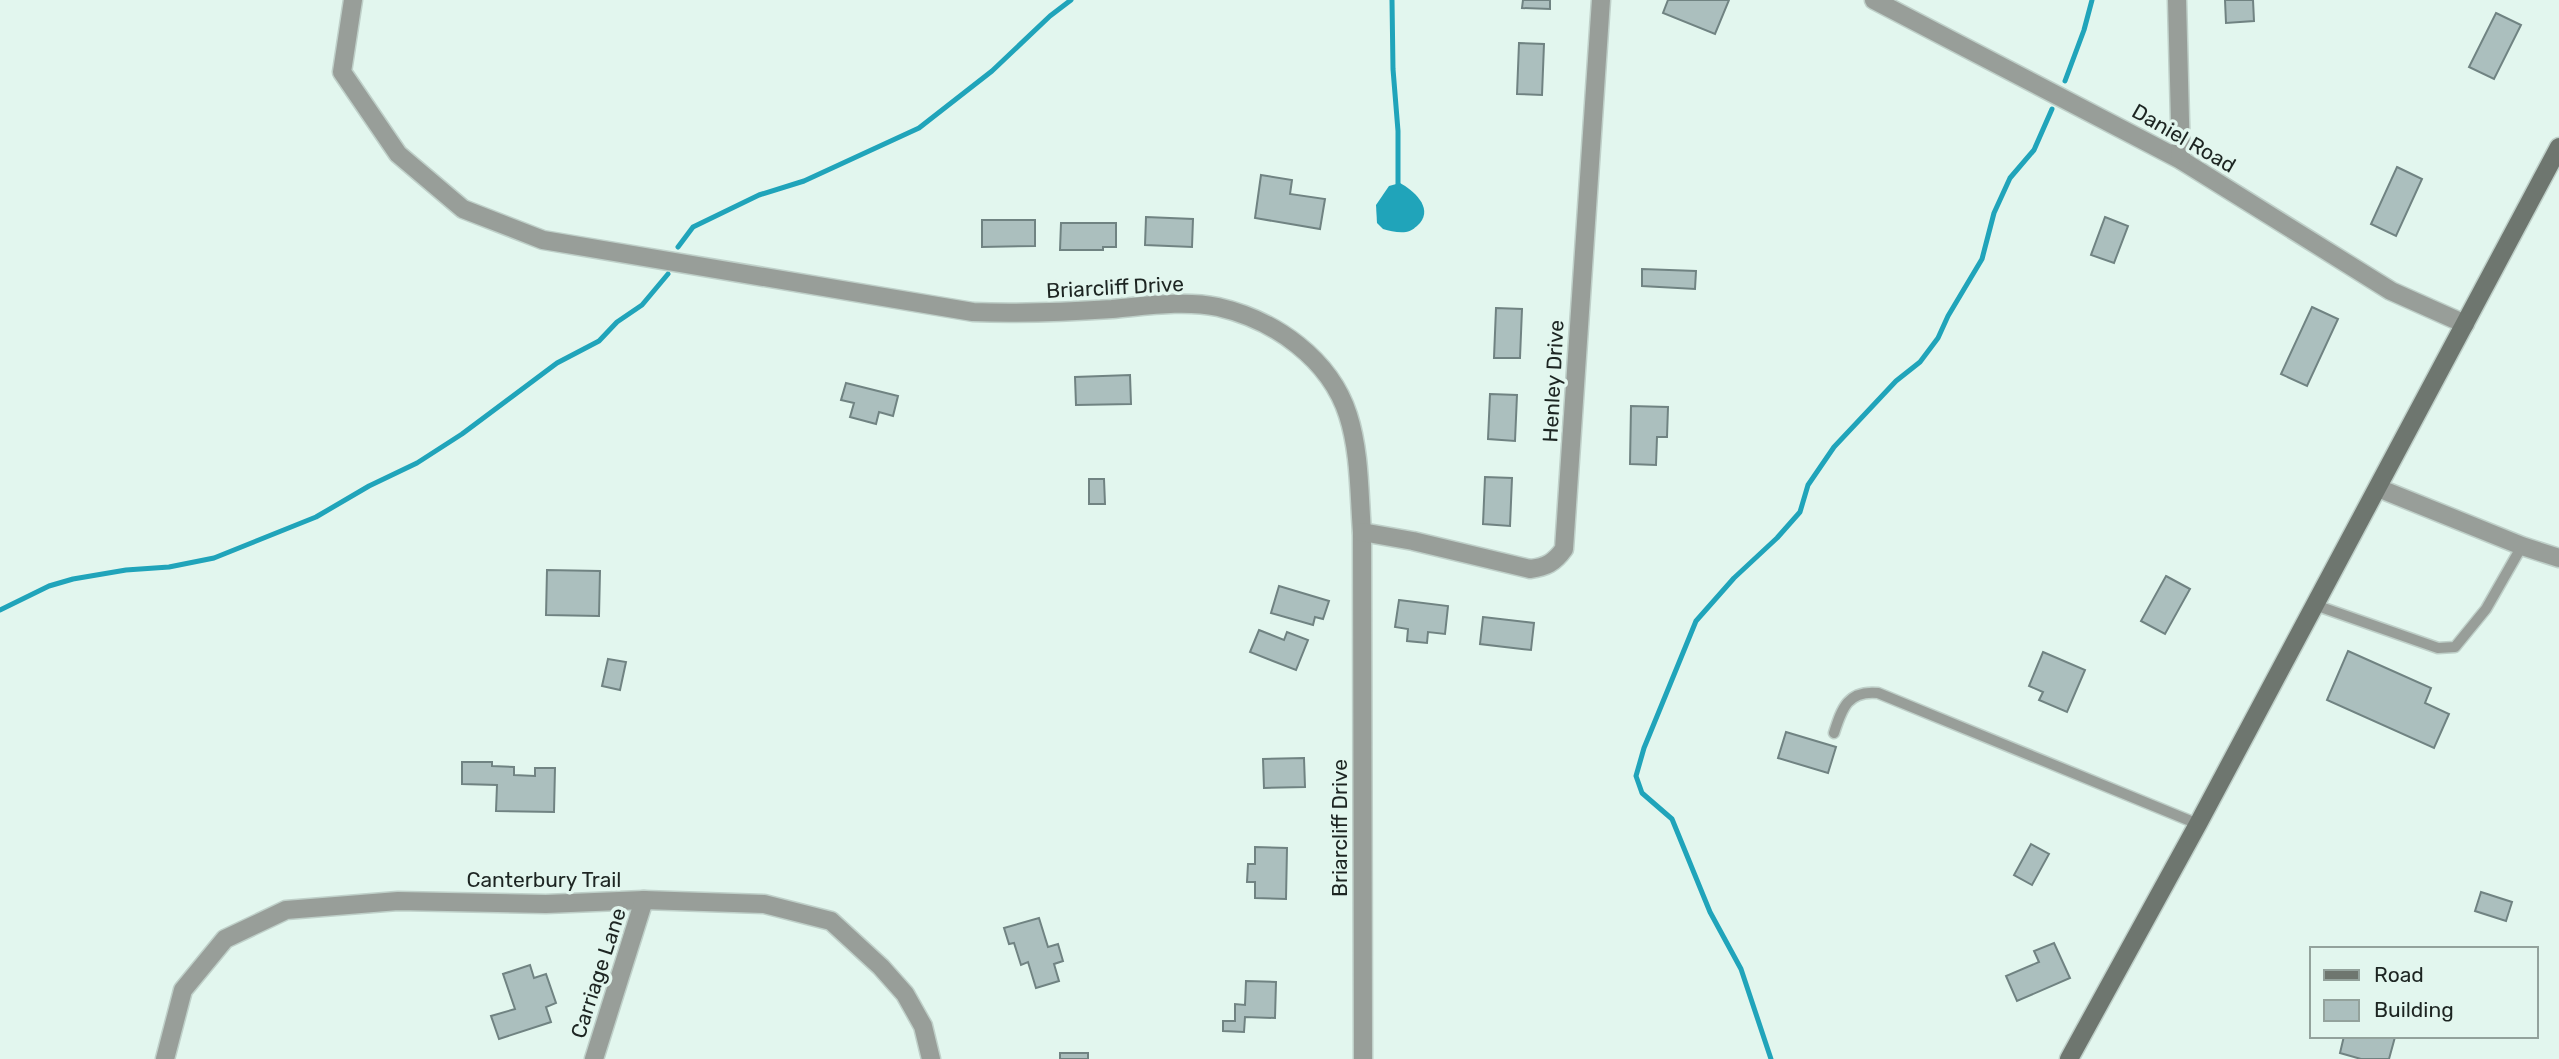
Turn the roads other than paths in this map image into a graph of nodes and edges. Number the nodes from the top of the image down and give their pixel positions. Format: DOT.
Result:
graph roads {
  1 [pos="353,0"];
  2 [pos="1601,0"];
  3 [pos="1874,0"];
  4 [pos="2177,0"];
  5 [pos="2559,147"];
  6 [pos="2181,160"];
  7 [pos="2465,324"];
  8 [pos="2378,488"];
  9 [pos="1362,532"];
  10 [pos="2522,546"];
  11 [pos="2559,558"];
  12 [pos="2315,605"];
  13 [pos="1834,733"];
  14 [pos="2198,824"];
  15 [pos="644,900"];
  16 [pos="165,1059"];
  17 [pos="594,1059"];
  18 [pos="931,1059"];
  19 [pos="1363,1059"];
  20 [pos="2069,1059"];
  1 -- 9 [label="street, Briarcliff Drive"];
  2 -- 9 [label="street, Henley Drive"];
  3 -- 6 [label="street, Daniel Road"];
  4 -- 6 [label="street"];
  5 -- 7 [label="main road"];
  6 -- 7 [label="street, Daniel Road"];
  7 -- 8 [label="main road"];
  8 -- 10 [label="street"];
  8 -- 12 [label="main road"];
  9 -- 19 [label="street, Briarcliff Drive"];
  10 -- 11 [label="street"];
  10 -- 12 [label="lane"];
  12 -- 14 [label="main road"];
  13 -- 14 [label="lane"];
  14 -- 20 [label="main road"];
  15 -- 16 [label="street, Canterbury Trail"];
  15 -- 17 [label="street, Carriage Lane"];
  15 -- 18 [label="street, Canterbury Trail"];
}
